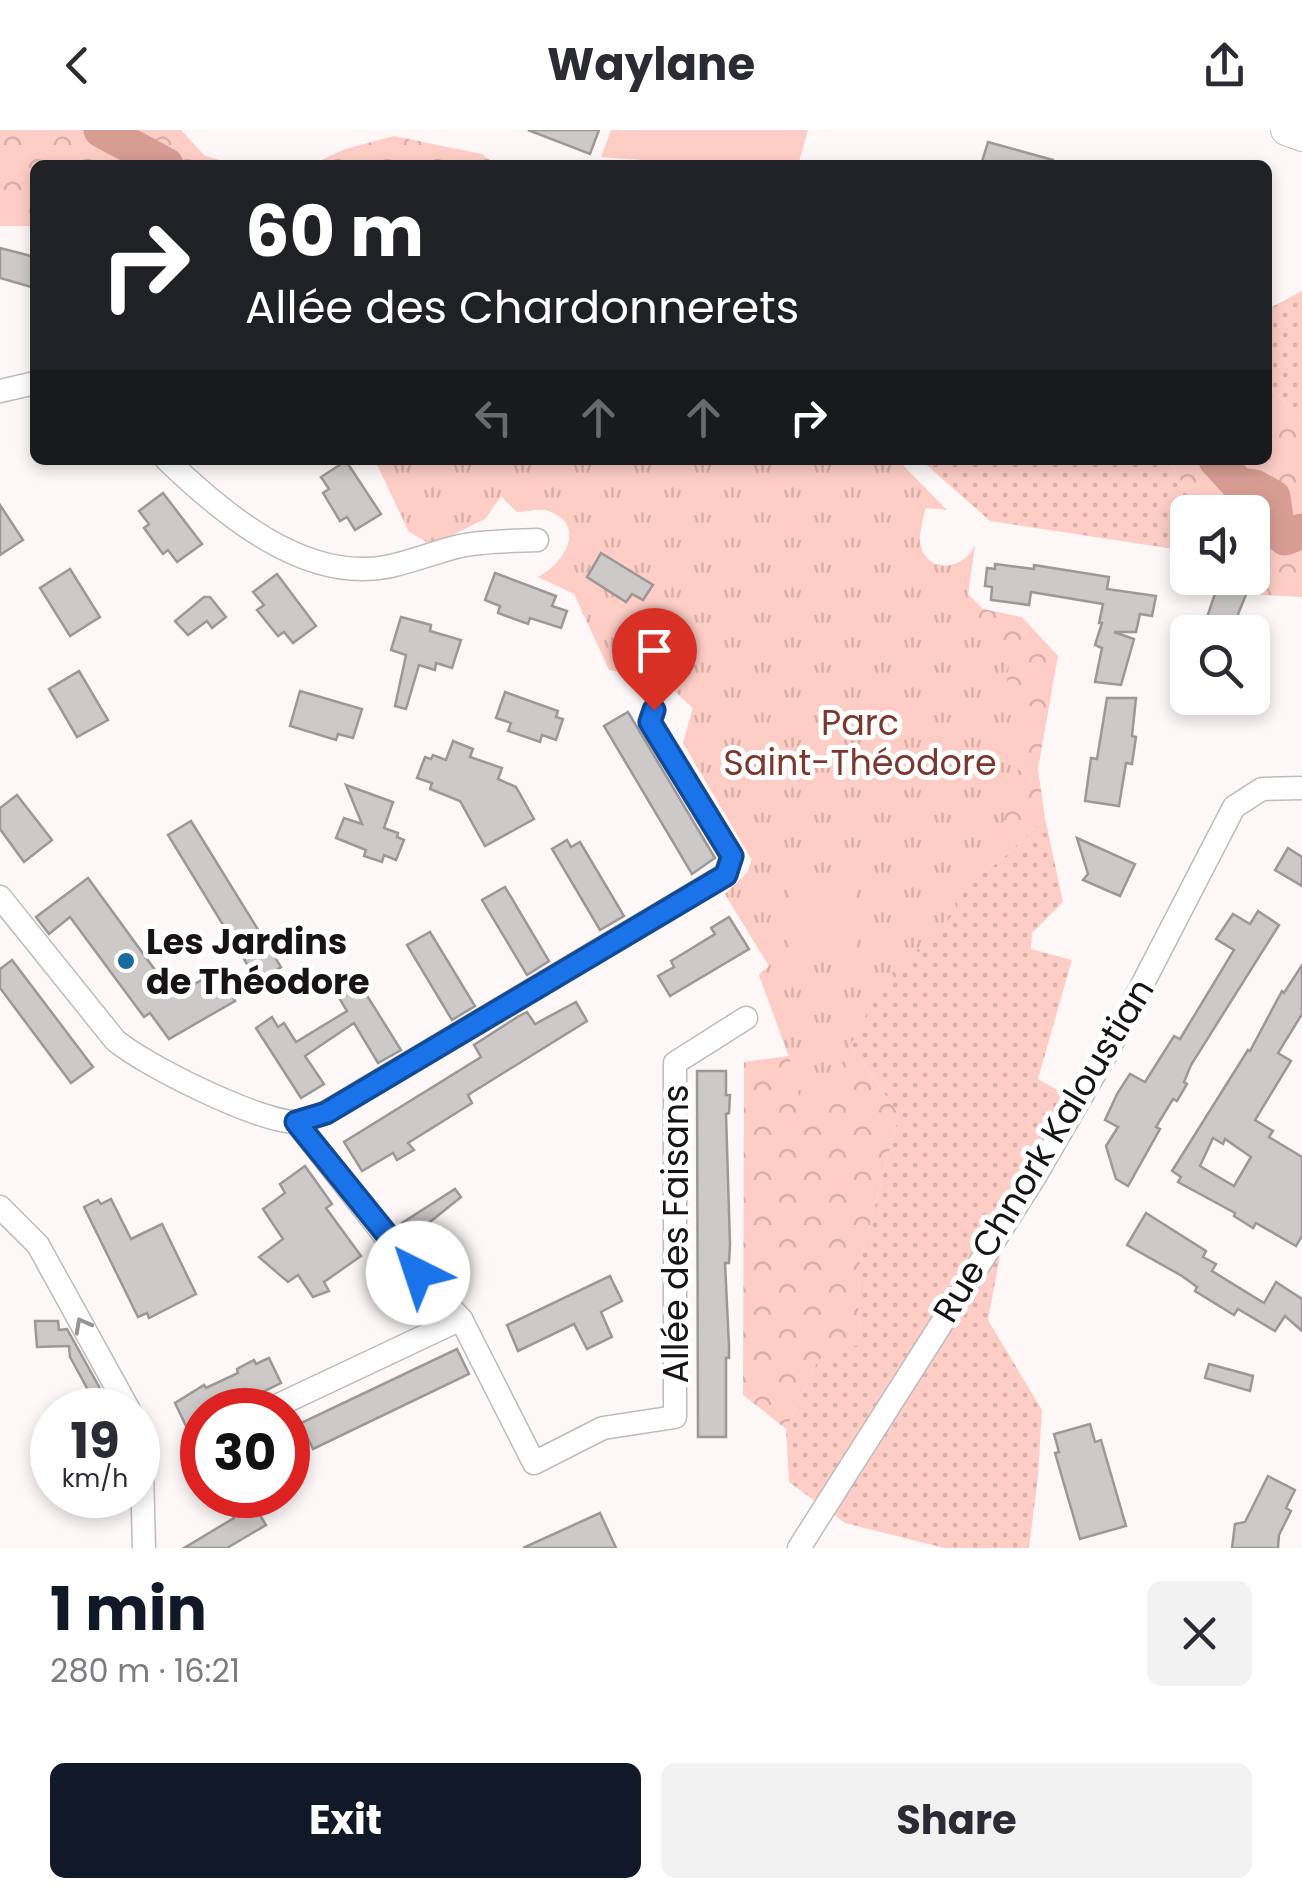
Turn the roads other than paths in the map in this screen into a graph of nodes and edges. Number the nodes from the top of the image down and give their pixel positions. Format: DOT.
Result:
graph roads {
  1 [pos="1286,130"];
  2 [pos="1302,136"];
  3 [pos="30,384"];
  4 [pos="0,391"];
  5 [pos="172,465"];
  6 [pos="537,540"];
  7 [pos="654,710"];
  8 [pos="1302,788"];
  9 [pos="0,897"];
  10 [pos="746,1018"];
  11 [pos="296,1122"];
  12 [pos="0,1207"];
  13 [pos="461,1320"];
  14 [pos="117,1388"];
  15 [pos="310,1390"];
  16 [pos="143,1518"];
  17 [pos="144,1548"];
  18 [pos="799,1548"];
  1 -- 2 [label="main road"];
  3 -- 4 [label="street"];
  5 -- 6 [label="street"];
  7 -- 11 [label="street"];
  8 -- 18 [label="street, Rue Chnork Kaloustian"];
  9 -- 11 [label="street"];
  10 -- 13 [label="street, Allée des Faisans"];
  11 -- 13 [label="street"];
  14 -- 12 [label="street, one-way"];
  13 -- 15 [label="street"];
  16 -- 17 [label="street"];
}
